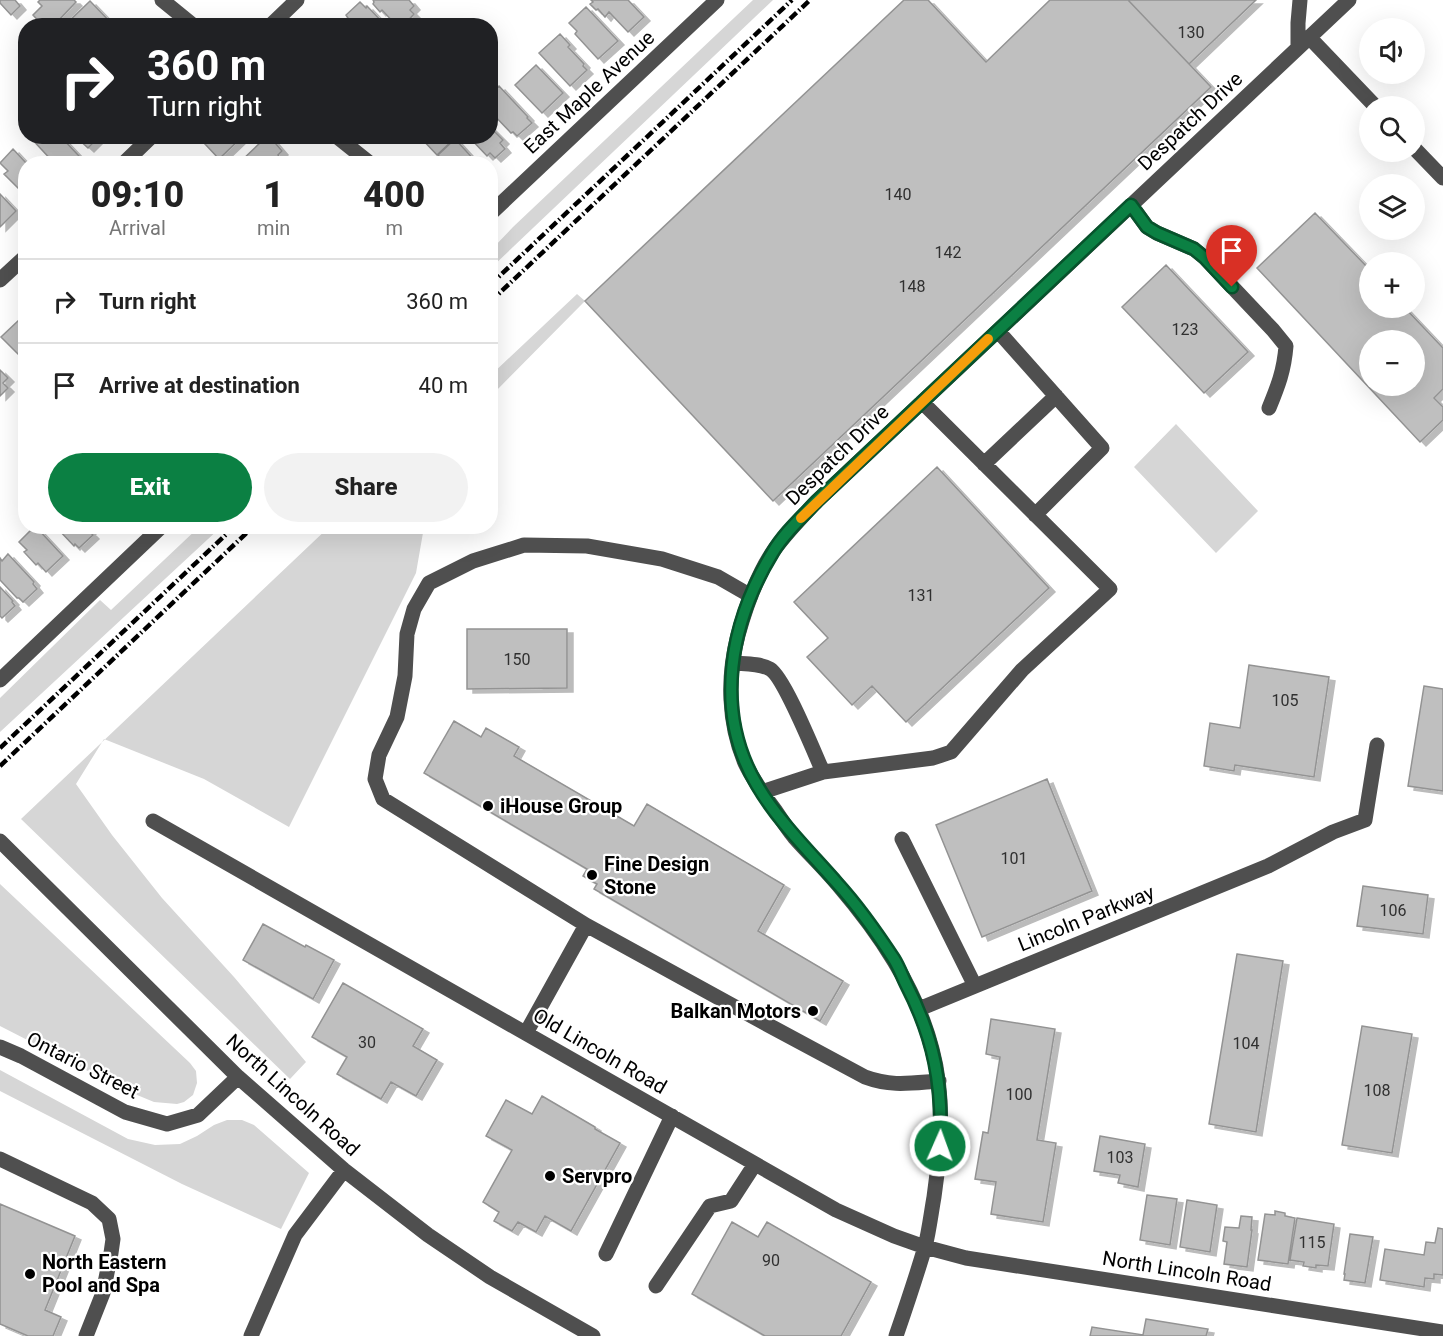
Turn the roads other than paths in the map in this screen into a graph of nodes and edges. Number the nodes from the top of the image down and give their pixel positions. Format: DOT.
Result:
graph roads {
  1 [pos="162,0"];
  2 [pos="297,0"];
  3 [pos="717,0"];
  4 [pos="1300,0"];
  5 [pos="1349,0"];
  6 [pos="184,18"];
  7 [pos="278,18"];
  8 [pos="1309,37"];
  9 [pos="1298,48"];
  10 [pos="1365,96"];
  11 [pos="144,144"];
  12 [pos="346,144"];
  13 [pos="131,156"];
  14 [pos="360,156"];
  15 [pos="1425,159"];
  16 [pos="1443,178"];
  17 [pos="1131,205"];
  18 [pos="498,206"];
  19 [pos="18,263"];
  20 [pos="0,280"];
  21 [pos="998,331"];
  22 [pos="1056,396"];
  23 [pos="922,402"];
  24 [pos="1269,408"];
  25 [pos="984,464"];
  26 [pos="1035,515"];
  27 [pos="154,534"];
  28 [pos="752,596"];
  29 [pos="733,663"];
  30 [pos="0,680"];
  31 [pos="1377,745"];
  32 [pos="823,772"];
  33 [pos="762,792"];
  34 [pos="153,821"];
  35 [pos="902,839"];
  36 [pos="0,841"];
  37 [pos="586,925"];
  38 [pos="975,986"];
  39 [pos="919,1009"];
  40 [pos="526,1033"];
  41 [pos="0,1047"];
  42 [pos="238,1077"];
  43 [pos="939,1081"];
  44 [pos="672,1116"];
  45 [pos="0,1159"];
  46 [pos="755,1164"];
  47 [pos="344,1170"];
  48 [pos="925,1247"];
  49 [pos="606,1254"];
  50 [pos="656,1286"];
  51 [pos="1443,1332"];
  52 [pos="86,1336"];
  53 [pos="251,1336"];
  54 [pos="593,1336"];
  55 [pos="896,1336"];
  1 -- 6 [label="street"];
  2 -- 7 [label="street"];
  3 -- 18 [label="street, East Maple Avenue"];
  4 -- 9 [label="street"];
  5 -- 8 [label="street, Despatch Drive"];
  8 -- 9 [label="street, Despatch Drive"];
  8 -- 10 [label="street"];
  9 -- 17 [label="street, Despatch Drive"];
  11 -- 13 [label="street"];
  12 -- 14 [label="street"];
  15 -- 16 [label="street"];
  17 -- 21 [label="street, Despatch Drive"];
  17 -- 24 [label="street"];
  19 -- 20 [label="street"];
  21 -- 22 [label="street"];
  21 -- 23 [label="street, Despatch Drive"];
  22 -- 25 [label="street"];
  22 -- 26 [label="street"];
  23 -- 25 [label="street"];
  23 -- 28 [label="street, Despatch Drive"];
  25 -- 26 [label="street"];
  26 -- 32 [label="street"];
  27 -- 30 [label="street"];
  28 -- 29 [label="street, Despatch Drive"];
  28 -- 37 [label="street"];
  29 -- 32 [label="street"];
  29 -- 33 [label="street, Despatch Drive"];
  31 -- 38 [label="street, Lincoln Parkway"];
  32 -- 33 [label="street"];
  33 -- 39 [label="street, Despatch Drive"];
  34 -- 40 [label="street, Old Lincoln Road"];
  35 -- 38 [label="street"];
  36 -- 42 [label="street, North Lincoln Road"];
  37 -- 40 [label="street"];
  37 -- 43 [label="street"];
  38 -- 39 [label="street, Lincoln Parkway"];
  39 -- 43 [label="street, Despatch Drive"];
  40 -- 44 [label="street, Old Lincoln Road"];
  41 -- 42 [label="street, Ontario Street"];
  42 -- 47 [label="street, North Lincoln Road"];
  43 -- 48 [label="street, Despatch Drive"];
  44 -- 46 [label="street, Old Lincoln Road"];
  44 -- 49 [label="street"];
  45 -- 52 [label="street"];
  46 -- 48 [label="street, Old Lincoln Road"];
  46 -- 50 [label="street"];
  47 -- 53 [label="street"];
  47 -- 54 [label="street, North Lincoln Road"];
  48 -- 51 [label="street, North Lincoln Road"];
  48 -- 55 [label="street, Despatch Drive"];
}
